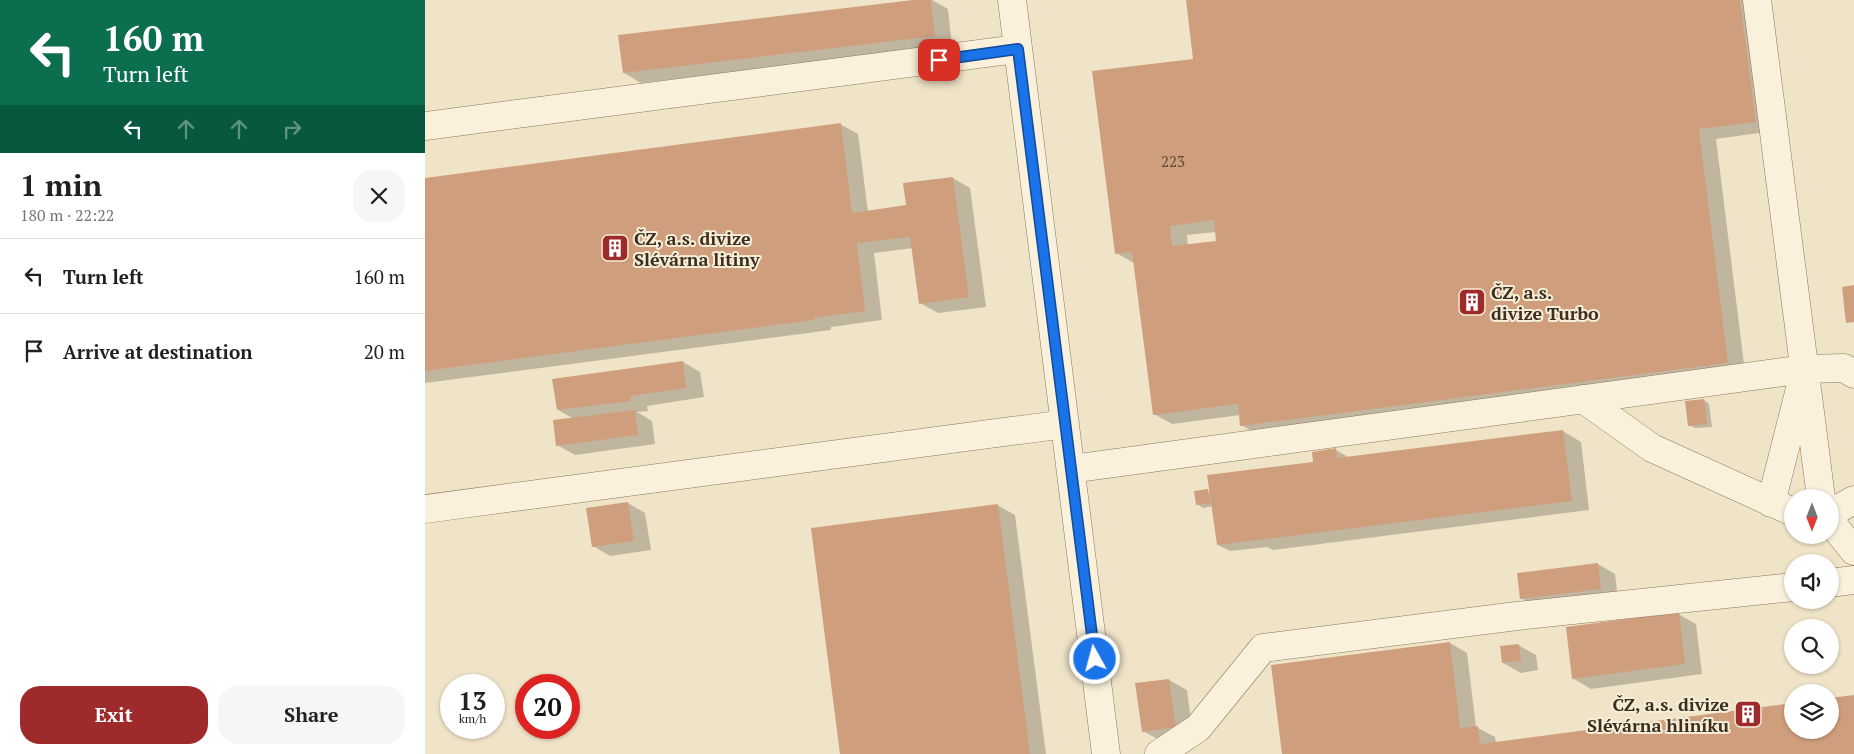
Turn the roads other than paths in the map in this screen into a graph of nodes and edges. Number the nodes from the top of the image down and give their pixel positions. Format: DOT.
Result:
graph roads {
  1 [pos="1012,0"];
  2 [pos="1757,0"];
  3 [pos="1018,49"];
  4 [pos="425,126"];
  5 [pos="1805,369"];
  6 [pos="1854,374"];
  7 [pos="1583,399"];
  8 [pos="1065,424"];
  9 [pos="1071,468"];
  10 [pos="1820,489"];
  11 [pos="1854,500"];
  12 [pos="1782,507"];
  13 [pos="1839,508"];
  14 [pos="425,509"];
  15 [pos="1839,532"];
  16 [pos="1854,551"];
  17 [pos="1854,580"];
  18 [pos="1839,582"];
  19 [pos="1784,588"];
  20 [pos="1107,754"];
  21 [pos="1159,754"];
  1 -- 3 [label="lane"];
  2 -- 5 [label="lane"];
  3 -- 4 [label="lane"];
  3 -- 8 [label="lane"];
  5 -- 6 [label="lane"];
  5 -- 7 [label="lane"];
  5 -- 10 [label="lane"];
  5 -- 12 [label="lane"];
  7 -- 9 [label="lane"];
  7 -- 12 [label="lane"];
  8 -- 9 [label="lane"];
  8 -- 14 [label="lane"];
  9 -- 20 [label="lane"];
  11 -- 13 [label="lane"];
  15 -- 16 [label="lane"];
  17 -- 18 [label="lane"];
  19 -- 21 [label="lane"];
}
